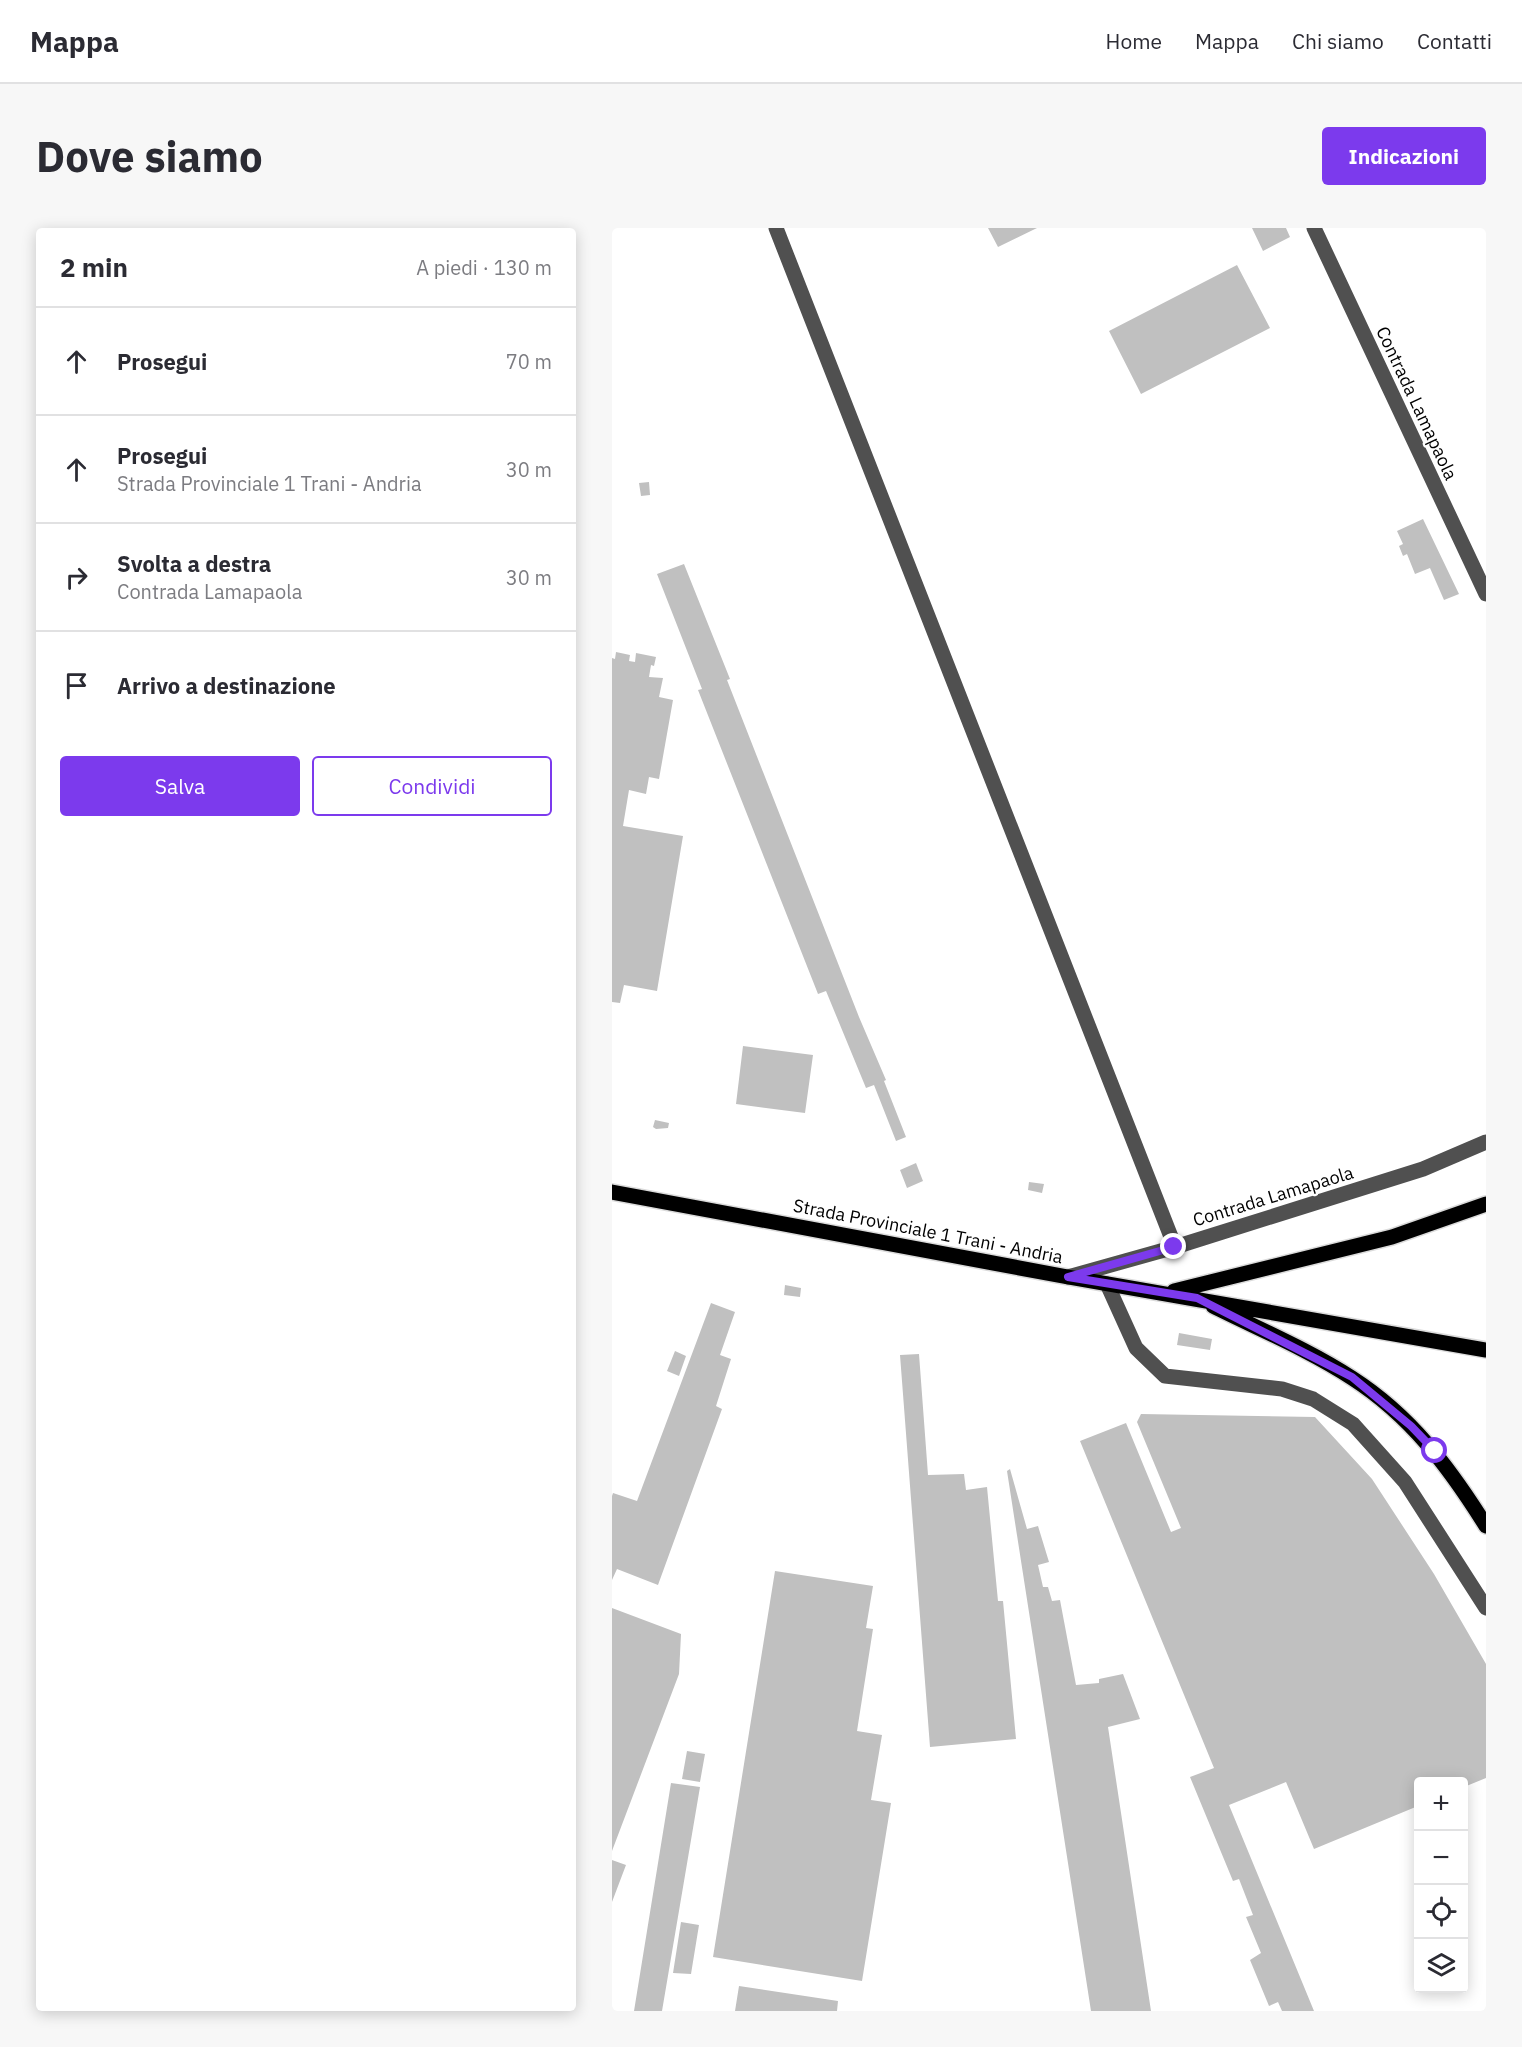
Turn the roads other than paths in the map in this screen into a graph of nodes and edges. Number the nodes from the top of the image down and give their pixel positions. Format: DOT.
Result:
graph roads {
  1 [pos="776,228"];
  2 [pos="1314,228"];
  3 [pos="1486,594"];
  4 [pos="1486,1142"];
  5 [pos="612,1192"];
  6 [pos="1486,1204"];
  7 [pos="1174,1247"];
  8 [pos="1068,1277"];
  9 [pos="1107,1284"];
  10 [pos="1167,1293"];
  11 [pos="1197,1298"];
  12 [pos="1486,1350"];
  13 [pos="1486,1526"];
  14 [pos="1486,1608"];
  1 -- 7 [label="street"];
  2 -- 3 [label="street, Contrada Lamapaola"];
  4 -- 7 [label="street, Contrada Lamapaola"];
  5 -- 8 [label="main road, Strada Provinciale 1 Trani - Andria"];
  6 -- 10 [label="main road"];
  7 -- 8 [label="street, Contrada Lamapaola"];
  8 -- 9 [label="main road, Strada Provinciale 1 Trani - Andria"];
  9 -- 10 [label="main road, Strada Provinciale 1 Trani - Andria"];
  9 -- 14 [label="street"];
  10 -- 11 [label="main road, Strada Provinciale 1 Trani - Andria"];
  11 -- 12 [label="main road, Strada Provinciale 1 Trani - Andria"];
  11 -- 13 [label="main road"];
}
